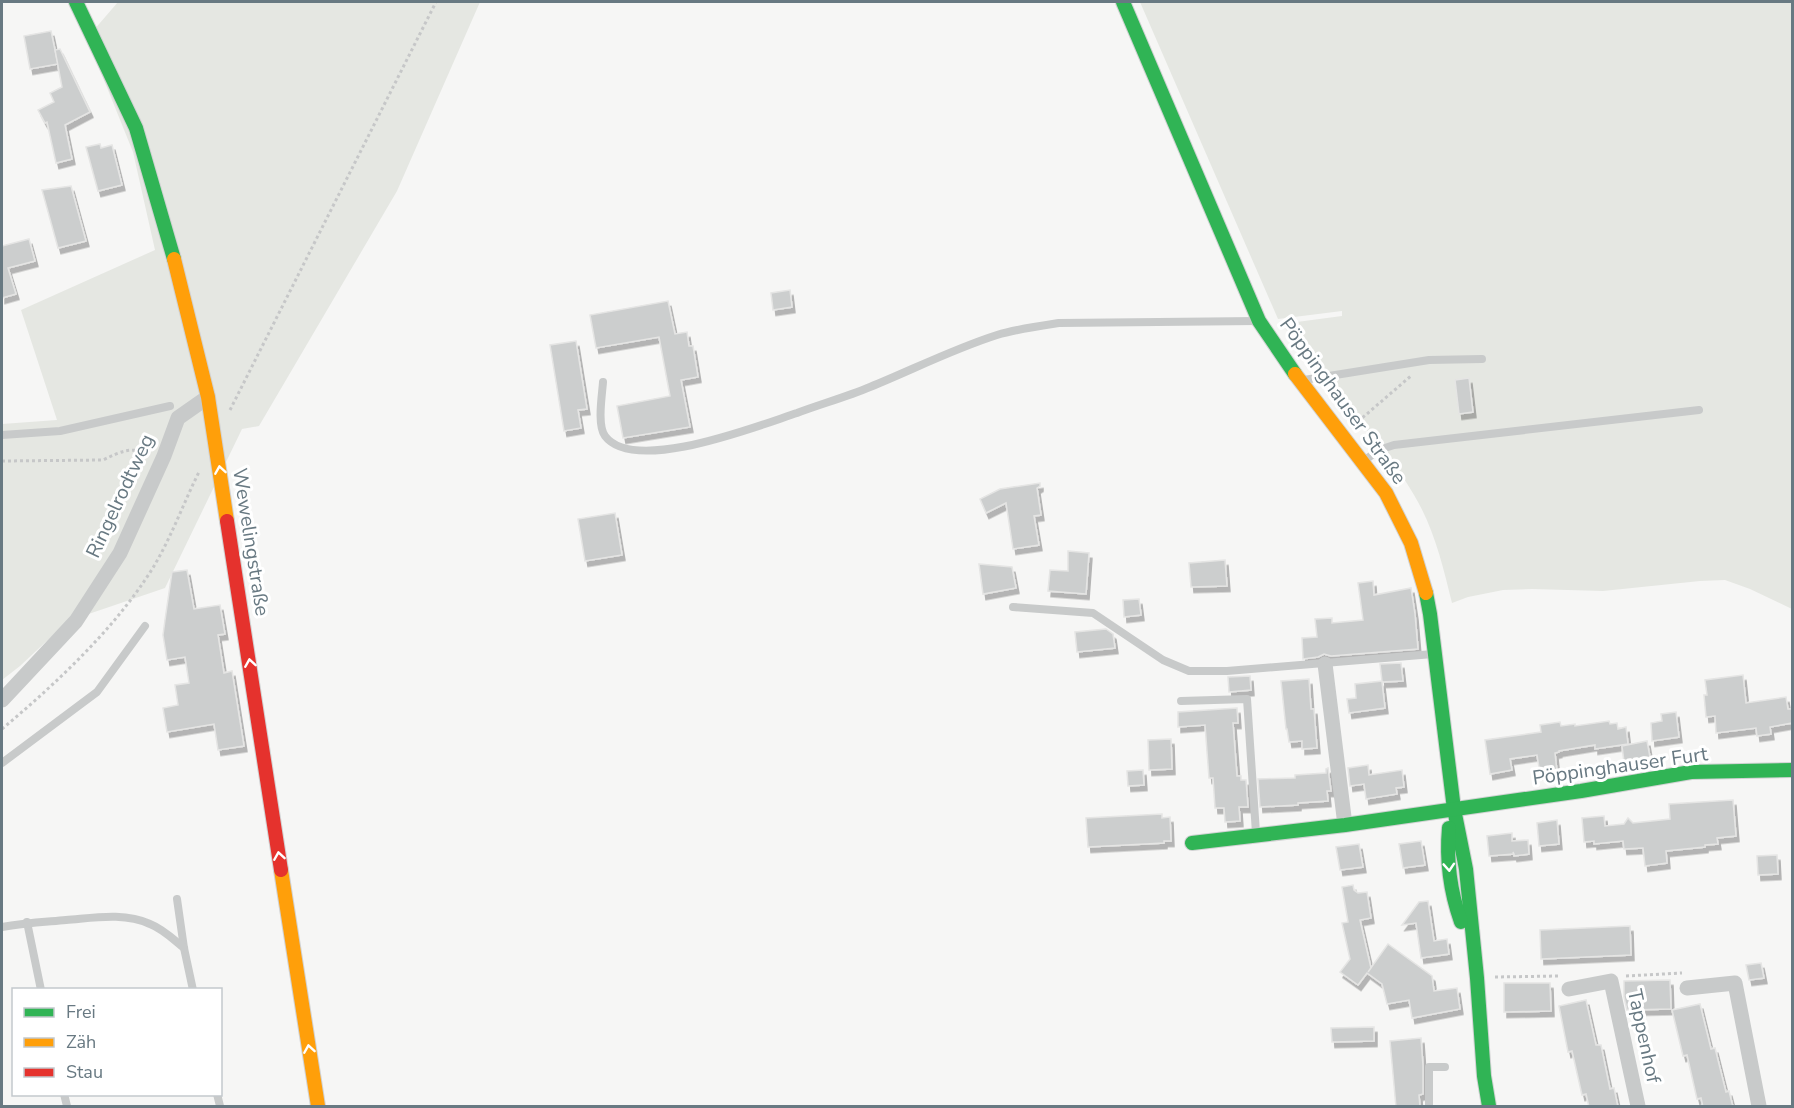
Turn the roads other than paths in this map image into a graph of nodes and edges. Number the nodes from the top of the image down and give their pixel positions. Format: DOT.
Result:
graph roads {
  1 [pos="76,2"];
  2 [pos="1123,2"];
  3 [pos="1259,321"];
  4 [pos="1482,358"];
  5 [pos="1299,381"];
  6 [pos="603,382"];
  7 [pos="208,397"];
  8 [pos="170,406"];
  9 [pos="1699,411"];
  10 [pos="2,435"];
  11 [pos="1362,462"];
  12 [pos="1013,608"];
  13 [pos="145,626"];
  14 [pos="1435,654"];
  15 [pos="1325,664"];
  16 [pos="2,700"];
  17 [pos="1181,701"];
  18 [pos="2,763"];
  19 [pos="1792,770"];
  20 [pos="1454,809"];
  21 [pos="1345,825"];
  22 [pos="1256,836"];
  23 [pos="1192,843"];
  24 [pos="177,899"];
  25 [pos="27,922"];
  26 [pos="2,927"];
  27 [pos="184,948"];
  28 [pos="41,988"];
  29 [pos="193,988"];
  30 [pos="1687,988"];
  31 [pos="1569,989"];
  32 [pos="1445,1066"];
  33 [pos="318,1107"];
  34 [pos="1429,1107"];
  35 [pos="1489,1107"];
  36 [pos="1638,1107"];
  37 [pos="1759,1107"];
  1 -- 7 [label="street, Wewelingstraße"];
  2 -- 3 [label="street, Pöppinghauser Straße"];
  3 -- 5 [label="street, Pöppinghauser Straße"];
  3 -- 6 [label="lane"];
  4 -- 5 [label="lane"];
  5 -- 11 [label="street, Pöppinghauser Straße"];
  7 -- 16 [label="street, Ringelrodtweg"];
  33 -- 7 [label="street, Wewelingstraße, one-way"];
  8 -- 10 [label="lane"];
  9 -- 11 [label="lane"];
  11 -- 14 [label="street, Pöppinghauser Straße"];
  12 -- 15 [label="lane"];
  13 -- 18 [label="lane"];
  14 -- 15 [label="lane"];
  14 -- 20 [label="street, Pöppinghauser Straße"];
  15 -- 21 [label="street"];
  17 -- 22 [label="lane"];
  19 -- 20 [label="street, Pöppinghauser Furt"];
  20 -- 21 [label="street"];
  20 -- 35 [label="street, Pöppinghauser Straße"];
  21 -- 22 [label="street"];
  22 -- 23 [label="street"];
  24 -- 27 [label="lane"];
  25 -- 26 [label="lane"];
  25 -- 27 [label="lane"];
  25 -- 28 [label="lane"];
  27 -- 29 [label="lane"];
  30 -- 37 [label="street"];
  31 -- 36 [label="street, Tappenhof"];
  32 -- 34 [label="lane"];
}
